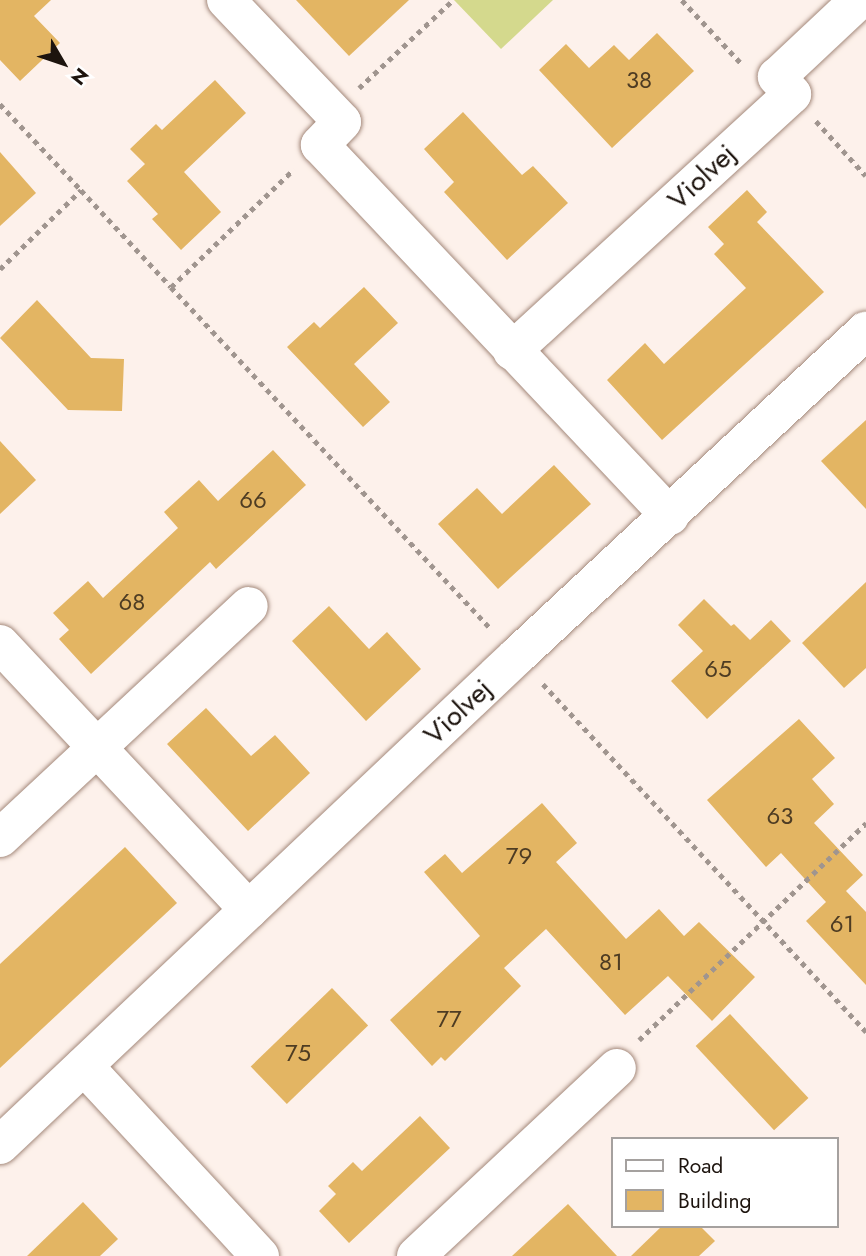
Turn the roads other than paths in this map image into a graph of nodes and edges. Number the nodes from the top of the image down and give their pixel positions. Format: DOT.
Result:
graph roads {
  1 [pos="226,0"];
  2 [pos="859,0"];
  3 [pos="866,331"];
  4 [pos="512,351"];
  5 [pos="670,516"];
  6 [pos="250,606"];
  7 [pos="0,644"];
  8 [pos="96,749"];
  9 [pos="0,838"];
  10 [pos="248,910"];
  11 [pos="84,1066"];
  12 [pos="617,1068"];
  13 [pos="0,1145"];
  14 [pos="260,1256"];
  15 [pos="416,1256"];
  1 -- 4 [label="street"];
  2 -- 4 [label="street, Violvej"];
  3 -- 5 [label="street, Violvej"];
  4 -- 5 [label="street"];
  5 -- 10 [label="street, Violvej"];
  6 -- 8 [label="street"];
  7 -- 8 [label="street"];
  8 -- 9 [label="street"];
  8 -- 10 [label="street"];
  10 -- 11 [label="street, Violvej"];
  11 -- 13 [label="street, Violvej"];
  11 -- 14 [label="street"];
  12 -- 15 [label="street"];
}
